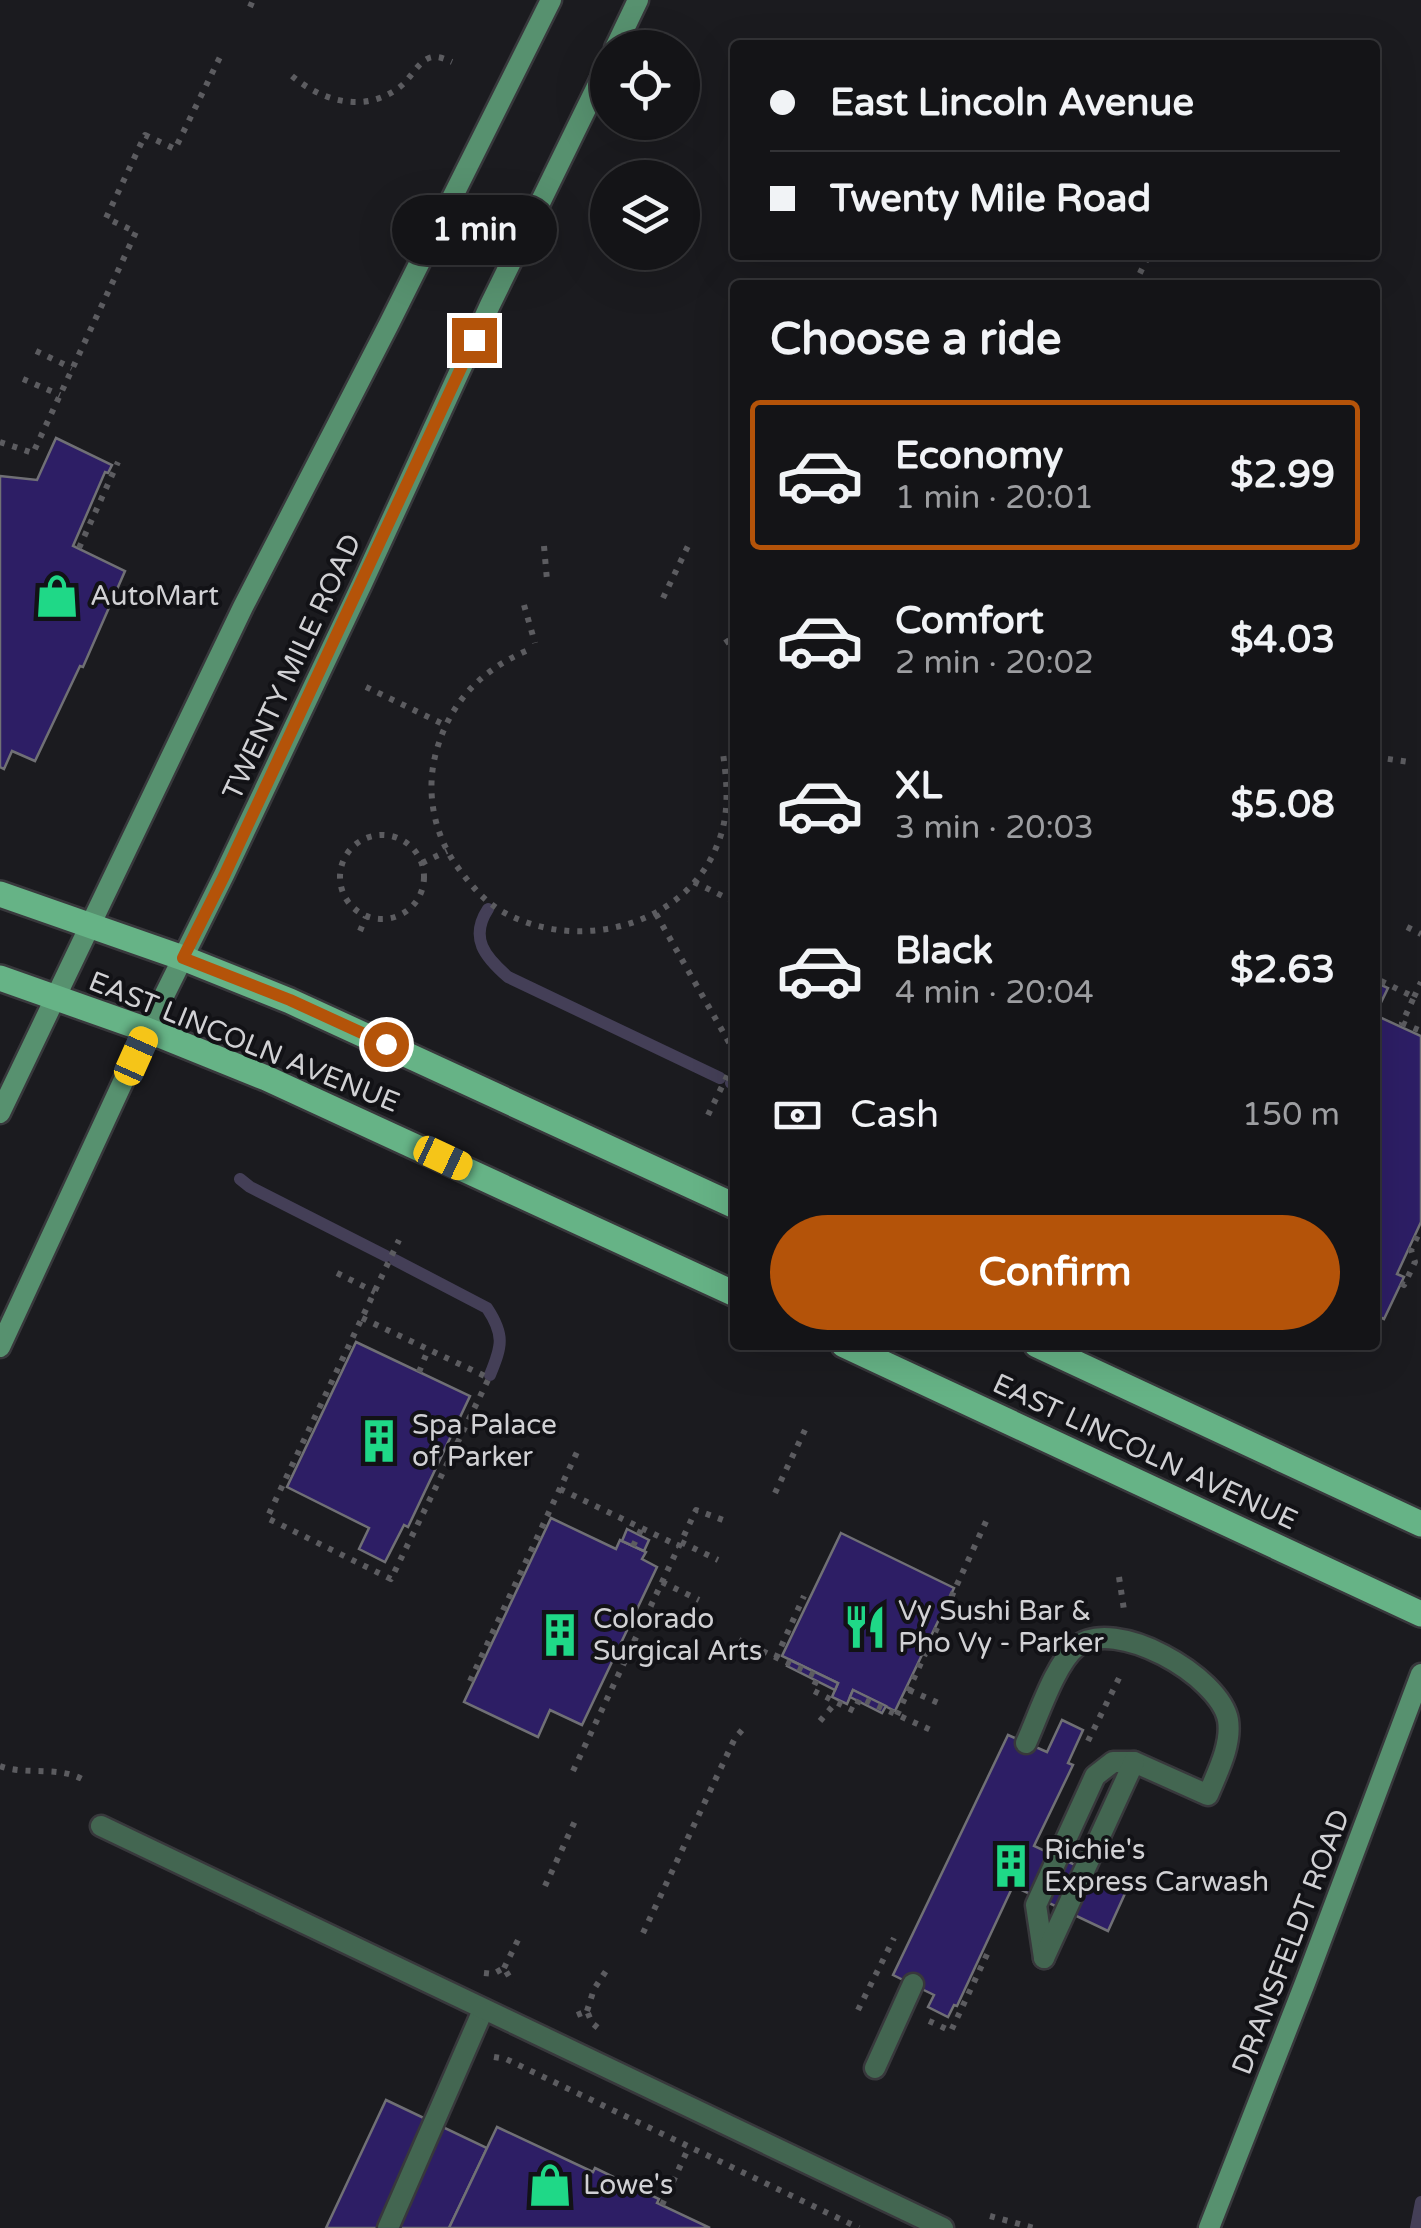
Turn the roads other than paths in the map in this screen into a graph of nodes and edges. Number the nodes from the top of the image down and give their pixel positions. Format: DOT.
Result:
graph roads {
  1 [pos="551,0"];
  2 [pos="638,0"];
  3 [pos="624,30"];
  4 [pos="590,101"];
  5 [pos="0,894"];
  6 [pos="89,925"];
  7 [pos="183,958"];
  8 [pos="0,978"];
  9 [pos="54,997"];
  10 [pos="147,1030"];
  11 [pos="0,1113"];
  12 [pos="730,1204"];
  13 [pos="730,1292"];
  14 [pos="0,1347"];
  15 [pos="855,1350"];
  16 [pos="1048,1350"];
  17 [pos="1421,1524"];
  18 [pos="1421,1614"];
  19 [pos="1421,1674"];
  20 [pos="1026,1743"];
  21 [pos="1134,1762"];
  22 [pos="101,1826"];
  23 [pos="913,1984"];
  24 [pos="483,2010"];
  25 [pos="876,2068"];
  26 [pos="388,2228"];
  27 [pos="943,2228"];
  28 [pos="1209,2228"];
  1 -- 6 [label="main road"];
  2 -- 3 [label="main road"];
  4 -- 7 [label="main road, TWENTY MILE ROAD"];
  5 -- 6 [label="main road, EAST LINCOLN AVENUE"];
  6 -- 7 [label="main road, EAST LINCOLN AVENUE"];
  6 -- 9 [label="main road"];
  7 -- 10 [label="main road, TWENTY MILE ROAD"];
  7 -- 12 [label="main road, EAST LINCOLN AVENUE"];
  8 -- 9 [label="main road, EAST LINCOLN AVENUE"];
  9 -- 10 [label="main road, EAST LINCOLN AVENUE"];
  9 -- 11 [label="main road"];
  10 -- 13 [label="main road, EAST LINCOLN AVENUE"];
  10 -- 14 [label="main road, TWENTY MILE ROAD"];
  15 -- 18 [label="main road, EAST LINCOLN AVENUE"];
  16 -- 17 [label="main road, EAST LINCOLN AVENUE"];
  19 -- 28 [label="main road, DRANSFELDT ROAD"];
  20 -- 21 [label="street"];
  21 -- 21 [label="street"];
  22 -- 24 [label="street"];
  23 -- 25 [label="street"];
  24 -- 26 [label="street"];
  24 -- 27 [label="street"];
}
